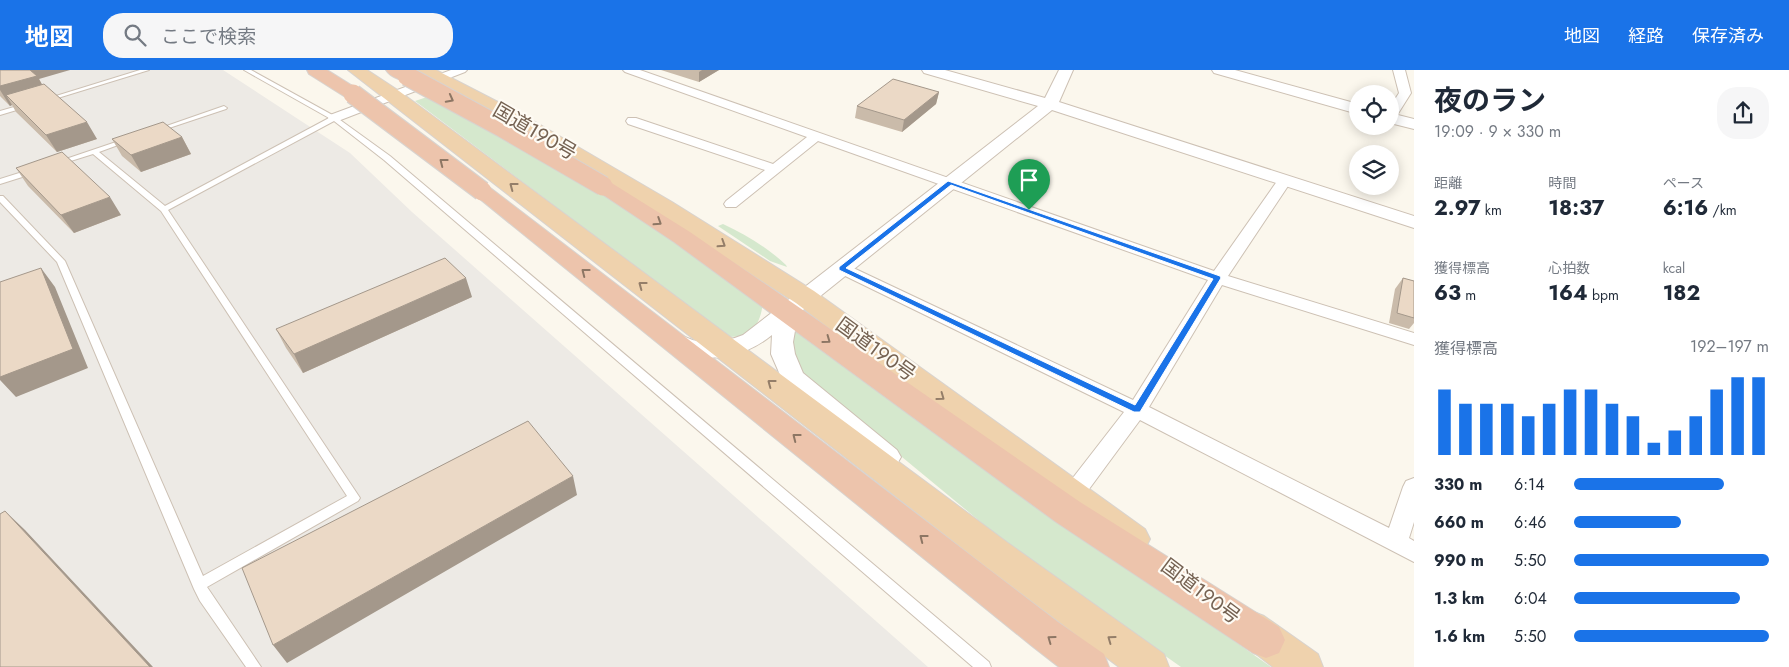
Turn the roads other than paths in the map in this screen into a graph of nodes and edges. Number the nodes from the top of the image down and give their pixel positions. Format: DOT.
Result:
graph roads {
  1 [pos="146,70"];
  2 [pos="246,70"];
  3 [pos="315,70"];
  4 [pos="629,70"];
  5 [pos="929,70"];
  6 [pos="1066,70"];
  7 [pos="1219,70"];
  8 [pos="1399,70"];
  9 [pos="420,77"];
  10 [pos="354,82"];
  11 [pos="1410,94"];
  12 [pos="1050,104"];
  13 [pos="1349,106"];
  14 [pos="1399,107"];
  15 [pos="224,108"];
  16 [pos="0,114"];
  17 [pos="334,118"];
  18 [pos="1399,120"];
  19 [pos="632,121"];
  20 [pos="1414,124"];
  21 [pos="150,132"];
  22 [pos="816,136"];
  23 [pos="131,139"];
  24 [pos="94,151"];
  25 [pos="47,167"];
  26 [pos="775,169"];
  27 [pos="38,170"];
  28 [pos="1285,180"];
  29 [pos="0,182"];
  30 [pos="950,182"];
  31 [pos="0,198"];
  32 [pos="731,204"];
  33 [pos="164,209"];
  34 [pos="1414,222"];
  35 [pos="841,268"];
  36 [pos="1218,278"];
  37 [pos="796,304"];
  38 [pos="670,338"];
  39 [pos="1414,339"];
  40 [pos="727,350"];
  41 [pos="1137,410"];
  42 [pos="1414,487"];
  43 [pos="1073,494"];
  44 [pos="1405,547"];
  45 [pos="996,554"];
  46 [pos="199,585"];
  47 [pos="1266,640"];
  48 [pos="254,667"];
  49 [pos="984,667"];
  50 [pos="1090,667"];
  51 [pos="1150,667"];
  52 [pos="1304,667"];
  1 -- 16 [label="lane"];
  2 -- 17 [label="lane"];
  3 -- 10 [label="highway"];
  4 -- 22 [label="street"];
  5 -- 12 [label="street"];
  6 -- 12 [label="street"];
  7 -- 13 [label="street"];
  8 -- 11 [label="street"];
  9 -- 10 [label="highway, 国道190号"];
  9 -- 17 [label="street"];
  9 -- 37 [label="highway, one-way, bridge"];
  9 -- 37 [label="highway, 国道190号, one-way"];
  40 -- 9 [label="highway, 国道190号, one-way"];
  38 -- 10 [label="highway, one-way, bridge"];
  11 -- 14 [label="street"];
  12 -- 28 [label="street"];
  12 -- 30 [label="street"];
  15 -- 21 [label="lane"];
  17 -- 33 [label="lane"];
  17 -- 49 [label="lane"];
  18 -- 20 [label="street"];
  19 -- 26 [label="street"];
  22 -- 26 [label="street"];
  22 -- 30 [label="street"];
  23 -- 24 [label="lane"];
  24 -- 25 [label="lane"];
  24 -- 33 [label="lane"];
  26 -- 32 [label="street"];
  27 -- 29 [label="lane"];
  28 -- 34 [label="street"];
  28 -- 36 [label="street"];
  30 -- 35 [label="street"];
  30 -- 36 [label="street"];
  31 -- 46 [label="lane"];
  33 -- 46 [label="lane"];
  35 -- 37 [label="street"];
  35 -- 41 [label="street"];
  36 -- 39 [label="street"];
  36 -- 41 [label="street"];
  37 -- 40 [label="street"];
  37 -- 43 [label="highway, 国道190号, one-way"];
  37 -- 45 [label="street"];
  37 -- 47 [label="highway, one-way"];
  38 -- 40 [label="street"];
  50 -- 38 [label="highway, one-way"];
  45 -- 40 [label="highway, 国道190号, one-way"];
  41 -- 43 [label="street"];
  41 -- 44 [label="street"];
  42 -- 44 [label="street"];
  43 -- 47 [label="highway, 国道190号"];
  51 -- 45 [label="highway, 国道190号, one-way"];
  46 -- 48 [label="lane"];
  47 -- 52 [label="highway, 国道190号"];
}
